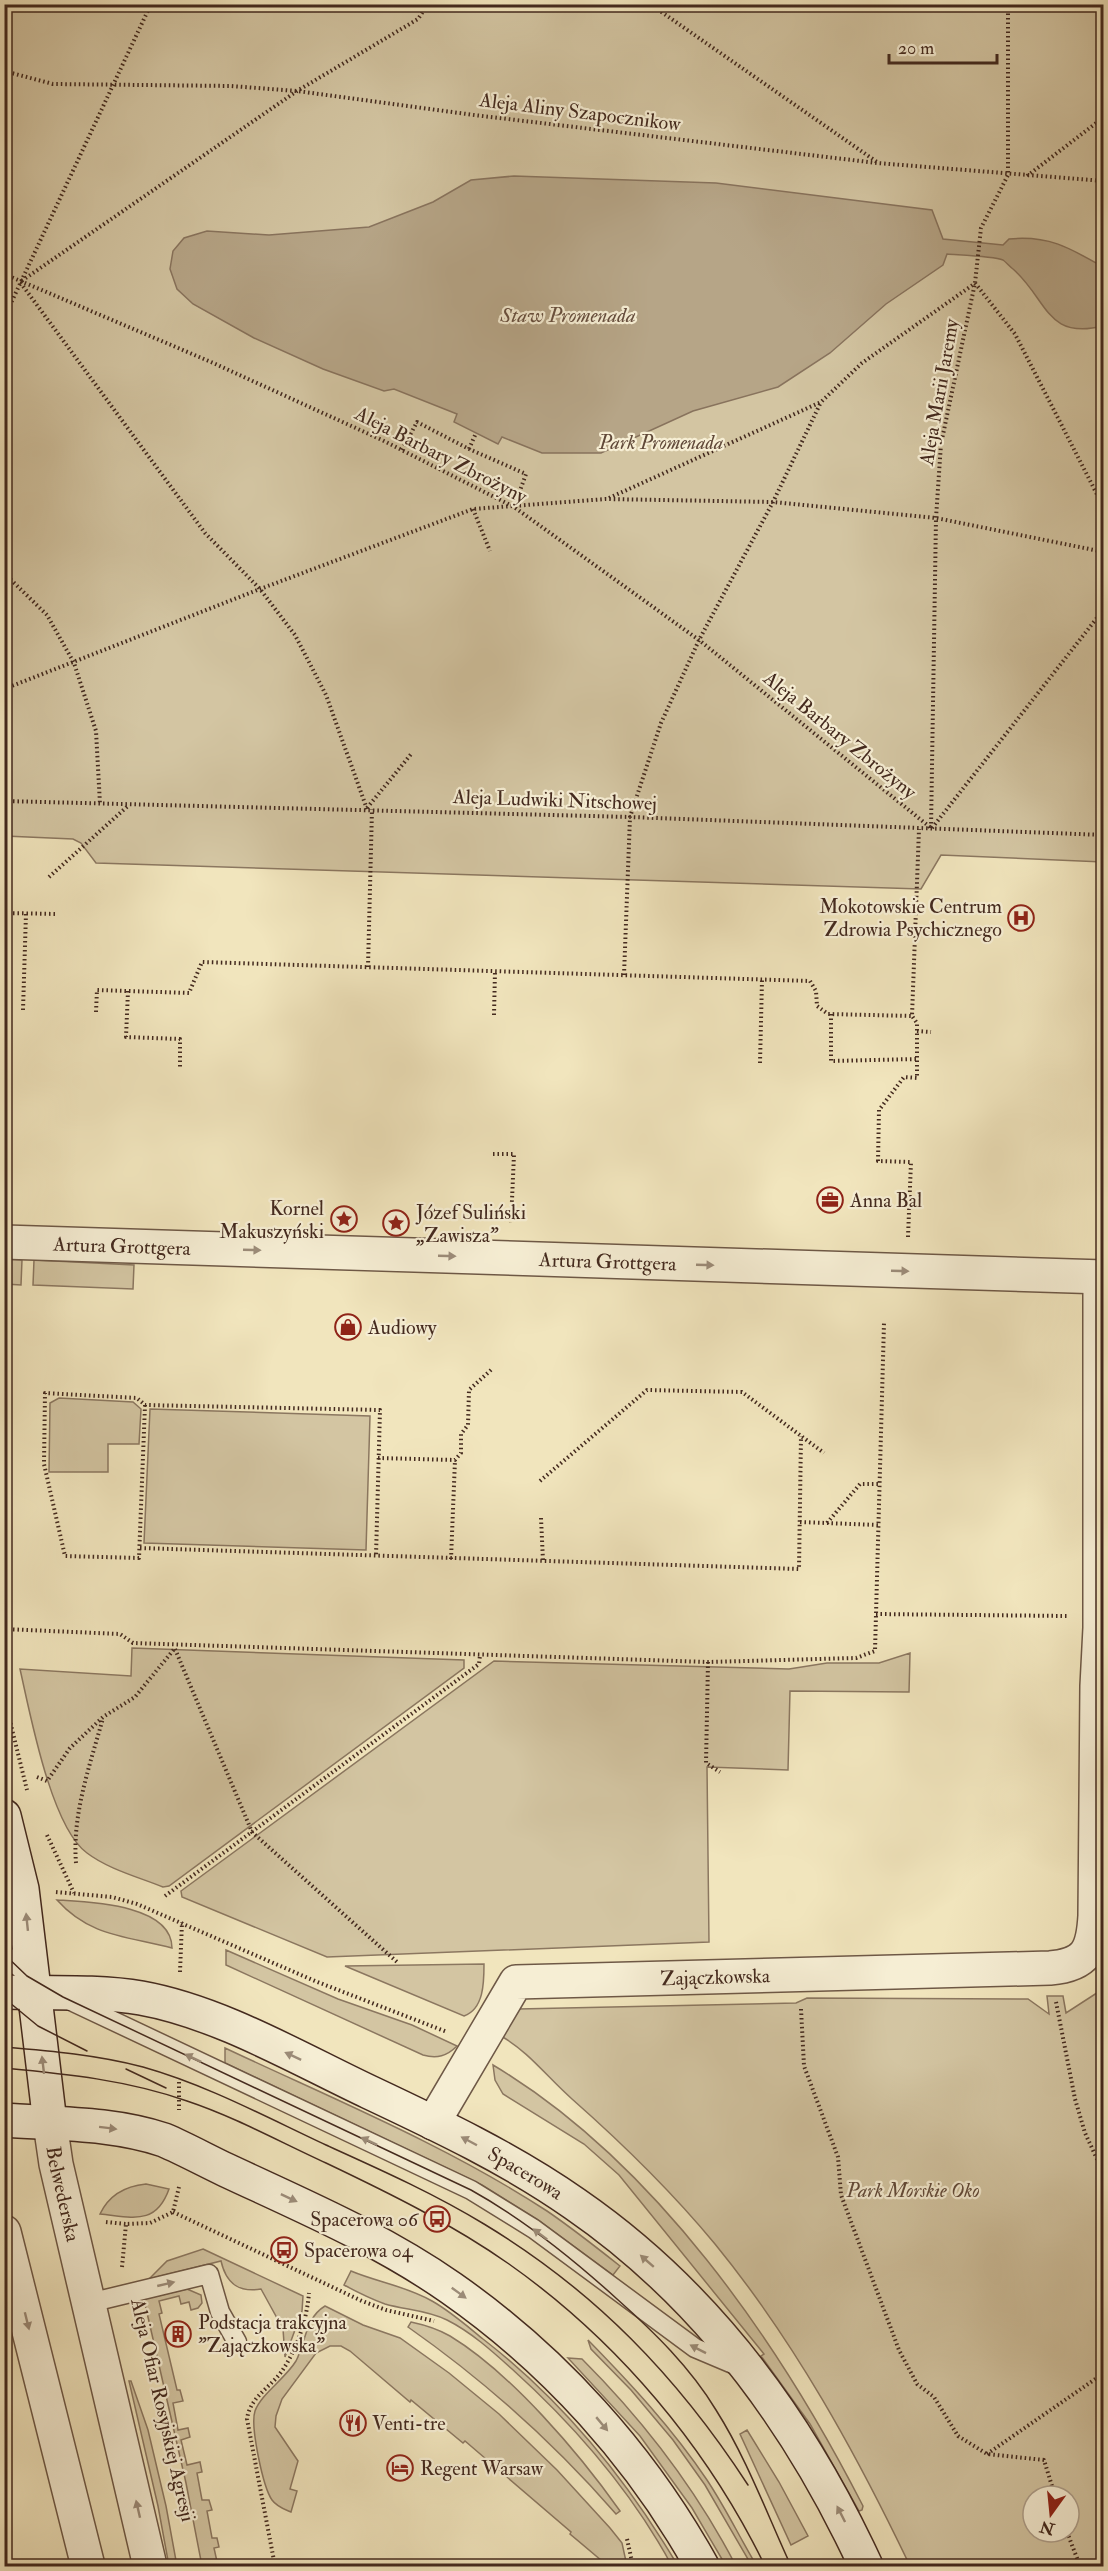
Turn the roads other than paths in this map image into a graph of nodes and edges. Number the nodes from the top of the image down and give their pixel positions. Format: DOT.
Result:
graph roads {
  1 [pos="4,1242"];
  2 [pos="1102,1277"];
  3 [pos="4,1816"];
  4 [pos="4,1954"];
  5 [pos="32,1990"];
  6 [pos="4,2120"];
  7 [pos="50,2123"];
  8 [pos="433,2123"];
  9 [pos="4,2232"];
  10 [pos="89,2303"];
  11 [pos="237,2342"];
  12 [pos="752,2372"];
  13 [pos="88,2566"];
  14 [pos="150,2566"];
  15 [pos="702,2566"];
  16 [pos="866,2566"];
  1 -- 2 [label="street, Artura Grottgera, one-way"];
  2 -- 8 [label="street, Zajączkowska"];
  5 -- 3 [label="street, Belwederska, one-way"];
  4 -- 5 [label="lane"];
  7 -- 5 [label="street, Belwederska, one-way"];
  8 -- 5 [label="street, Spacerowa, one-way"];
  12 -- 5 [label="lane, one-way"];
  6 -- 7 [label="street"];
  7 -- 10 [label="street, Belwederska"];
  7 -- 15 [label="street, one-way"];
  12 -- 8 [label="street, Spacerowa, one-way"];
  9 -- 13 [label="street, one-way"];
  10 -- 11 [label="lane, one-way"];
  14 -- 10 [label="street, Belwederska, one-way"];
  16 -- 12 [label="street, Spacerowa, one-way"];
}
